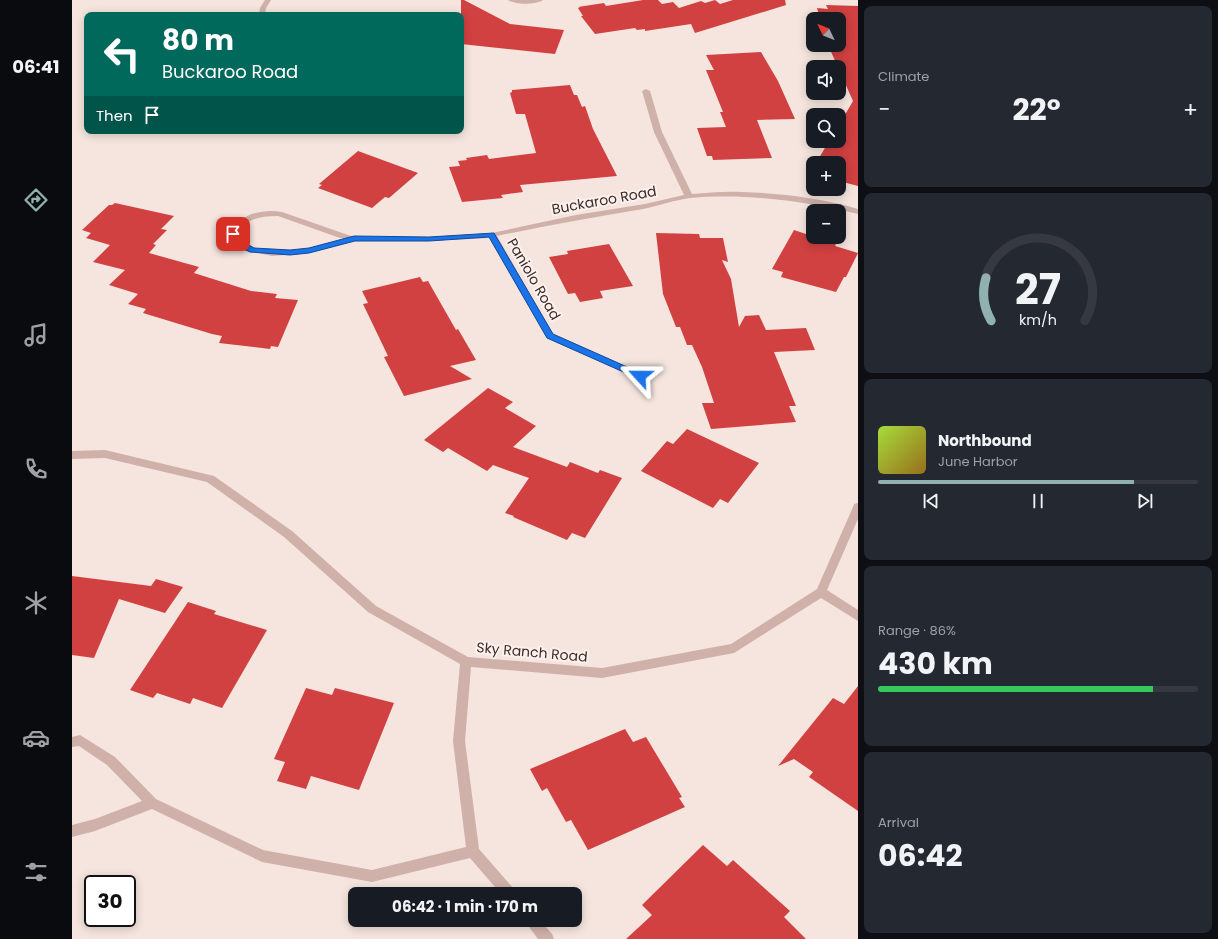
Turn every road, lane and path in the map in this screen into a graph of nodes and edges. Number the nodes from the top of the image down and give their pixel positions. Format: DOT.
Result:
graph roads {
  1 [pos="268,0"];
  2 [pos="511,0"];
  3 [pos="540,0"];
  4 [pos="262,12"];
  5 [pos="646,92"];
  6 [pos="689,196"];
  7 [pos="858,212"];
  8 [pos="492,235"];
  9 [pos="354,238"];
  10 [pos="640,376"];
  11 [pos="72,455"];
  12 [pos="858,507"];
  13 [pos="821,592"];
  14 [pos="858,616"];
  15 [pos="466,662"];
  16 [pos="72,742"];
  17 [pos="152,803"];
  18 [pos="72,831"];
  19 [pos="473,851"];
  20 [pos="503,887"];
  21 [pos="537,927"];
  22 [pos="547,939"];
  1 -- 4 [label="street"];
  2 -- 3 [label="street"];
  5 -- 6 [label="street"];
  6 -- 7 [label="street, Buckaroo Road"];
  6 -- 8 [label="street, Buckaroo Road"];
  8 -- 9 [label="street, Buckaroo Road"];
  8 -- 10 [label="street, Paniolo Road"];
  9 -- 9 [label="street, Buckaroo Road"];
  11 -- 15 [label="street, Sky Ranch Road"];
  12 -- 13 [label="street"];
  13 -- 14 [label="street"];
  13 -- 15 [label="street, Sky Ranch Road"];
  15 -- 19 [label="street"];
  16 -- 17 [label="street"];
  17 -- 18 [label="street"];
  17 -- 19 [label="street"];
  19 -- 20 [label="street"];
  21 -- 22 [label="street"];
}
